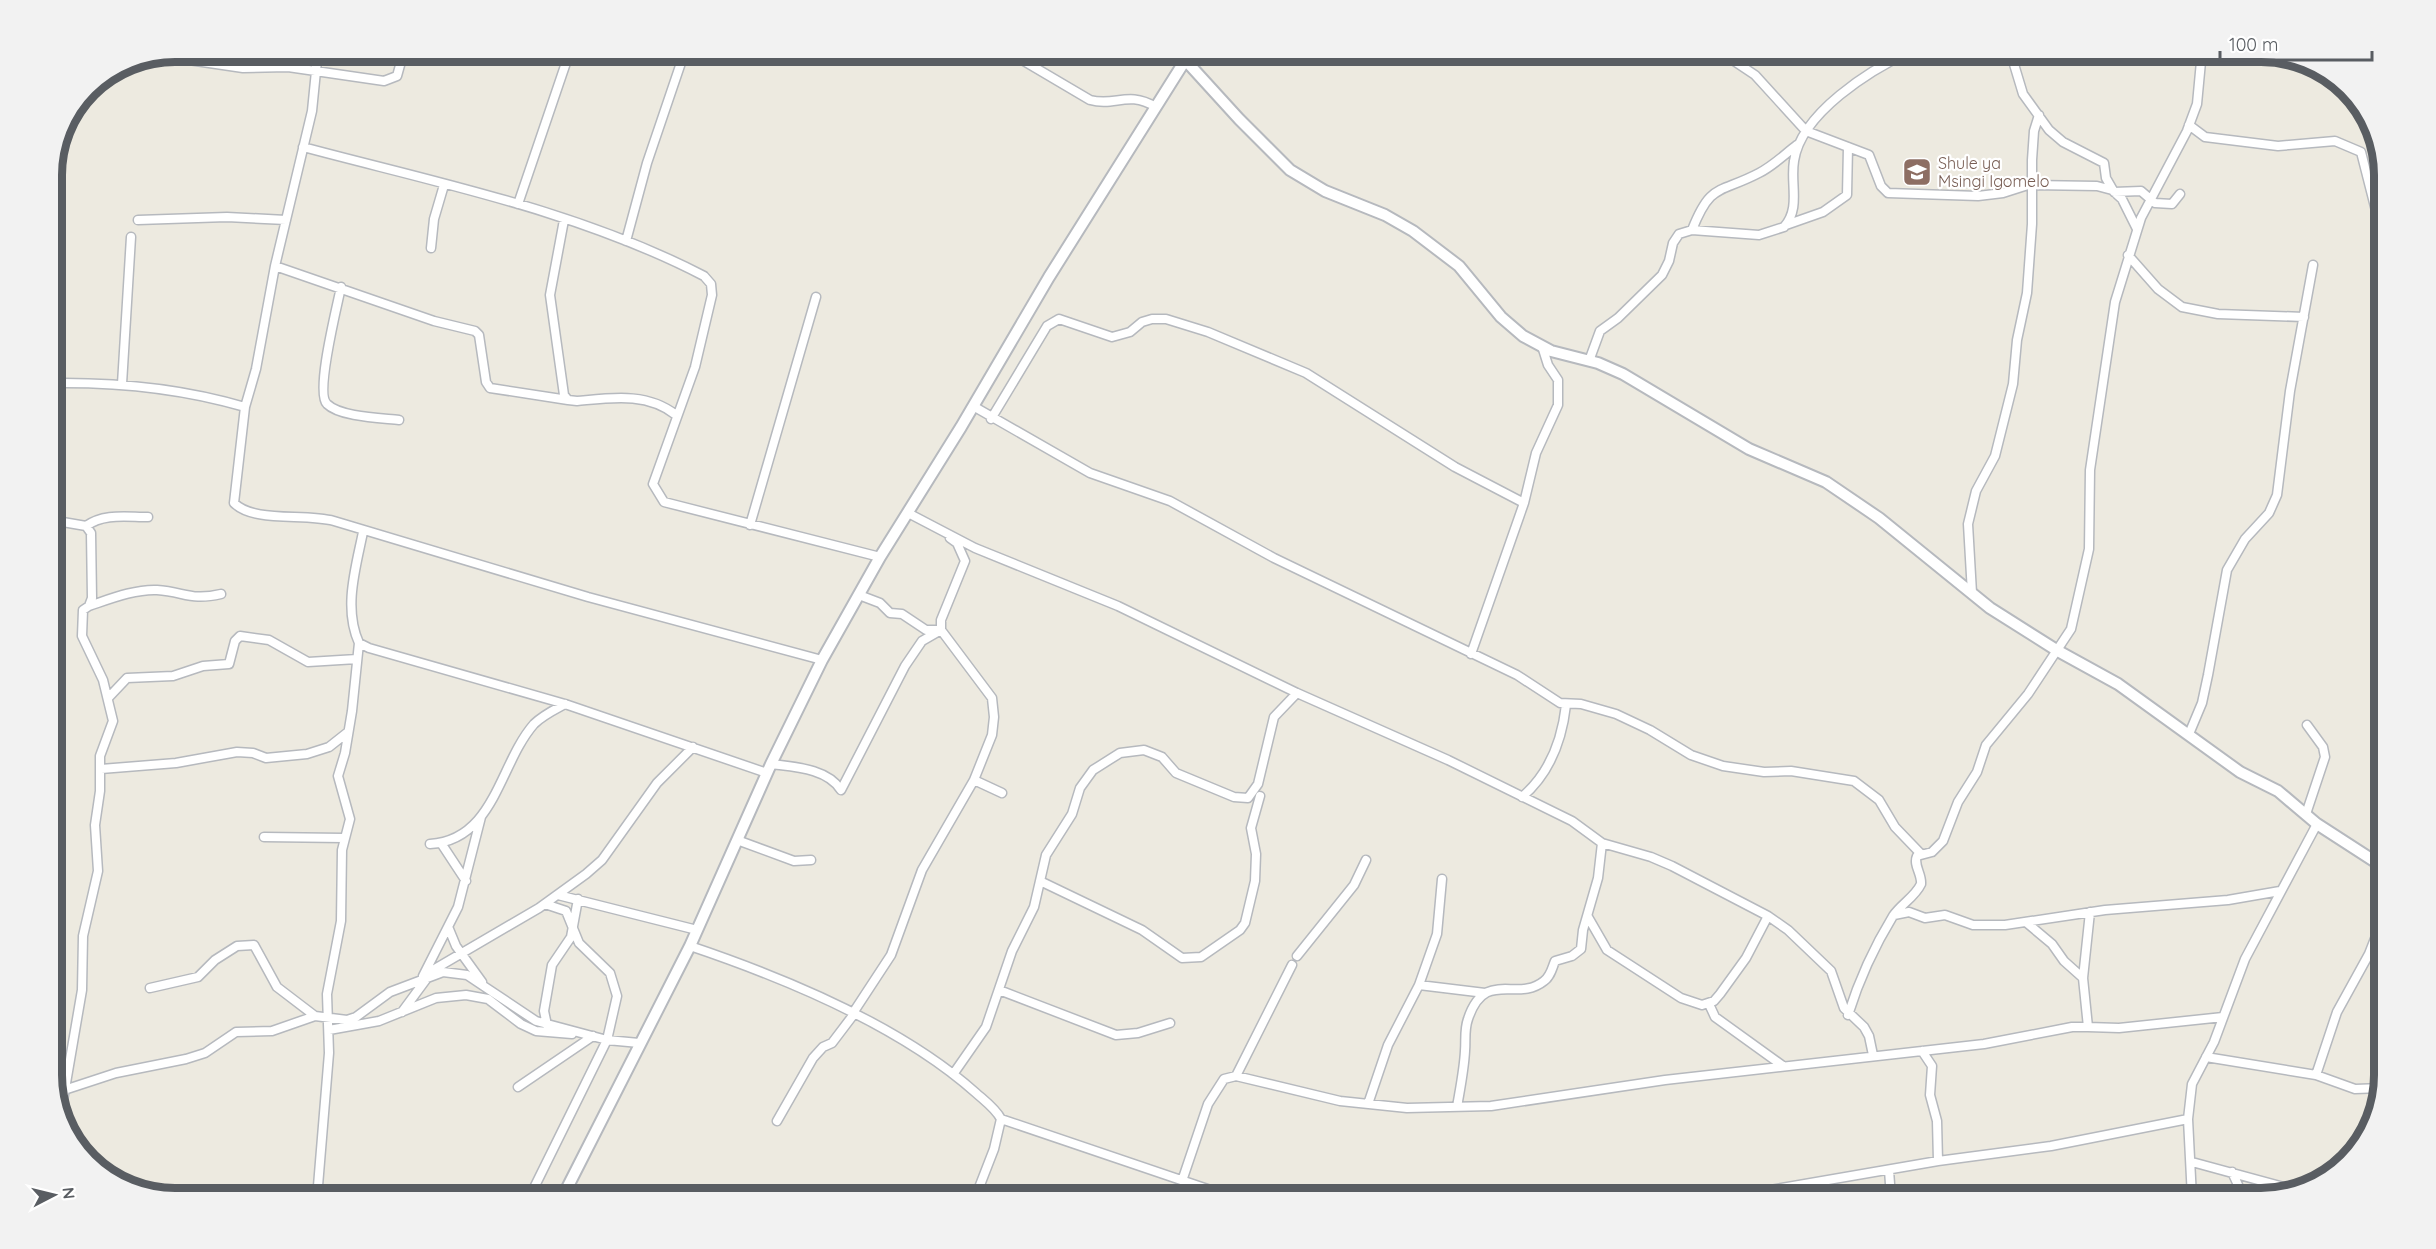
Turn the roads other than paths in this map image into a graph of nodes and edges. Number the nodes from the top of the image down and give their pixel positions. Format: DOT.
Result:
graph roads {
  1 [pos="195,62"];
  2 [pos="318,62"];
  3 [pos="401,62"];
  4 [pos="566,62"];
  5 [pos="681,62"];
  6 [pos="1026,62"];
  7 [pos="1184,62"];
  8 [pos="1186,62"];
  9 [pos="1736,62"];
  10 [pos="1891,62"];
  11 [pos="2013,62"];
  12 [pos="2201,62"];
  13 [pos="318,71"];
  14 [pos="1156,107"];
  15 [pos="2039,115"];
  16 [pos="2189,125"];
  17 [pos="1806,131"];
  18 [pos="1797,146"];
  19 [pos="303,147"];
  20 [pos="1848,147"];
  21 [pos="444,185"];
  22 [pos="2031,185"];
  23 [pos="2114,192"];
  24 [pos="2180,194"];
  25 [pos="2150,199"];
  26 [pos="2374,203"];
  27 [pos="518,204"];
  28 [pos="138,220"];
  29 [pos="286,220"];
  30 [pos="564,220"];
  31 [pos="1786,225"];
  32 [pos="2137,229"];
  33 [pos="1692,230"];
  34 [pos="131,237"];
  35 [pos="627,241"];
  36 [pos="430,248"];
  37 [pos="2128,255"];
  38 [pos="2313,265"];
  39 [pos="274,266"];
  40 [pos="340,287"];
  41 [pos="816,297"];
  42 [pos="2304,317"];
  43 [pos="1542,346"];
  44 [pos="1588,361"];
  45 [pos="62,383"];
  46 [pos="123,384"];
  47 [pos="568,400"];
  48 [pos="973,406"];
  49 [pos="245,407"];
  50 [pos="676,416"];
  51 [pos="991,419"];
  52 [pos="399,420"];
  53 [pos="1524,502"];
  54 [pos="908,513"];
  55 [pos="148,517"];
  56 [pos="62,522"];
  57 [pos="750,525"];
  58 [pos="86,526"];
  59 [pos="935,528"];
  60 [pos="363,532"];
  61 [pos="880,557"];
  62 [pos="1972,593"];
  63 [pos="221,594"];
  64 [pos="859,595"];
  65 [pos="89,606"];
  66 [pos="941,630"];
  67 [pos="359,643"];
  68 [pos="2058,651"];
  69 [pos="1471,654"];
  70 [pos="357,659"];
  71 [pos="822,660"];
  72 [pos="1297,693"];
  73 [pos="109,697"];
  74 [pos="565,704"];
  75 [pos="1566,705"];
  76 [pos="2307,724"];
  77 [pos="348,732"];
  78 [pos="2189,734"];
  79 [pos="693,747"];
  80 [pos="101,769"];
  81 [pos="769,769"];
  82 [pos="974,780"];
  83 [pos="1002,794"];
  84 [pos="1260,796"];
  85 [pos="1522,797"];
  86 [pos="2306,814"];
  87 [pos="481,817"];
  88 [pos="2317,824"];
  89 [pos="264,837"];
  90 [pos="344,838"];
  91 [pos="737,840"];
  92 [pos="441,843"];
  93 [pos="1602,843"];
  94 [pos="430,844"];
  95 [pos="1921,854"];
  96 [pos="811,860"];
  97 [pos="1366,860"];
  98 [pos="2374,861"];
  99 [pos="1442,879"];
  100 [pos="466,881"];
  101 [pos="1040,881"];
  102 [pos="2280,891"];
  103 [pos="558,895"];
  104 [pos="578,899"];
  105 [pos="545,904"];
  106 [pos="2090,912"];
  107 [pos="1894,915"];
  108 [pos="1768,916"];
  109 [pos="1588,917"];
  110 [pos="2027,923"];
  111 [pos="449,929"];
  112 [pos="697,930"];
  113 [pos="573,931"];
  114 [pos="2374,941"];
  115 [pos="690,946"];
  116 [pos="460,953"];
  117 [pos="1297,956"];
  118 [pos="1292,965"];
  119 [pos="424,978"];
  120 [pos="2083,978"];
  121 [pos="483,984"];
  122 [pos="1419,985"];
  123 [pos="150,988"];
  124 [pos="999,990"];
  125 [pos="1485,993"];
  126 [pos="1710,1004"];
  127 [pos="402,1012"];
  128 [pos="853,1013"];
  129 [pos="1848,1015"];
  130 [pos="315,1016"];
  131 [pos="329,1017"];
  132 [pos="2223,1017"];
  133 [pos="1170,1023"];
  134 [pos="547,1024"];
  135 [pos="2088,1027"];
  136 [pos="329,1030"];
  137 [pos="589,1035"];
  138 [pos="607,1040"];
  139 [pos="639,1043"];
  140 [pos="1922,1051"];
  141 [pos="1873,1055"];
  142 [pos="2206,1057"];
  143 [pos="1783,1066"];
  144 [pos="954,1073"];
  145 [pos="2316,1075"];
  146 [pos="1236,1076"];
  147 [pos="62,1079"];
  148 [pos="518,1088"];
  149 [pos="2373,1088"];
  150 [pos="63,1091"];
  151 [pos="1368,1104"];
  152 [pos="1457,1107"];
  153 [pos="1001,1119"];
  154 [pos="2188,1119"];
  155 [pos="777,1121"];
  156 [pos="1938,1161"];
  157 [pos="2192,1162"];
  158 [pos="1889,1170"];
  159 [pos="2232,1172"];
  160 [pos="1182,1181"];
  161 [pos="2281,1186"];
  162 [pos="318,1187"];
  163 [pos="534,1187"];
  164 [pos="567,1187"];
  165 [pos="979,1187"];
  166 [pos="1200,1187"];
  167 [pos="1789,1187"];
  168 [pos="1890,1187"];
  169 [pos="2192,1187"];
  170 [pos="2239,1187"];
  1 -- 13 [label="street"];
  2 -- 13 [label="street"];
  3 -- 13 [label="street"];
  4 -- 27 [label="street"];
  5 -- 35 [label="street"];
  6 -- 14 [label="street"];
  7 -- 14 [label="street"];
  8 -- 43 [label="street"];
  9 -- 17 [label="street"];
  10 -- 17 [label="street"];
  11 -- 15 [label="street"];
  12 -- 16 [label="street"];
  13 -- 19 [label="street"];
  14 -- 48 [label="street"];
  15 -- 22 [label="street"];
  15 -- 23 [label="street"];
  16 -- 25 [label="street"];
  16 -- 26 [label="street"];
  17 -- 18 [label="street"];
  17 -- 20 [label="street"];
  18 -- 31 [label="street"];
  18 -- 33 [label="street"];
  19 -- 21 [label="street"];
  19 -- 29 [label="street"];
  20 -- 22 [label="street"];
  20 -- 31 [label="street"];
  21 -- 27 [label="street"];
  21 -- 36 [label="street"];
  22 -- 23 [label="street"];
  22 -- 62 [label="street"];
  23 -- 25 [label="street"];
  23 -- 32 [label="street"];
  24 -- 25 [label="street"];
  25 -- 32 [label="street"];
  27 -- 30 [label="street"];
  28 -- 29 [label="street"];
  29 -- 39 [label="street"];
  30 -- 35 [label="street"];
  30 -- 47 [label="street"];
  31 -- 33 [label="street"];
  32 -- 37 [label="street"];
  33 -- 44 [label="street"];
  34 -- 46 [label="street"];
  35 -- 50 [label="street"];
  37 -- 42 [label="street"];
  37 -- 68 [label="street"];
  38 -- 42 [label="street"];
  39 -- 40 [label="street"];
  39 -- 49 [label="street"];
  40 -- 47 [label="street"];
  40 -- 52 [label="street"];
  41 -- 57 [label="street"];
  42 -- 78 [label="street"];
  43 -- 44 [label="street"];
  43 -- 53 [label="street"];
  44 -- 62 [label="street"];
  45 -- 46 [label="street"];
  46 -- 49 [label="street"];
  47 -- 50 [label="street"];
  48 -- 51 [label="street"];
  48 -- 54 [label="street"];
  49 -- 60 [label="street"];
  50 -- 57 [label="street"];
  51 -- 53 [label="street"];
  51 -- 69 [label="street"];
  53 -- 69 [label="street"];
  54 -- 59 [label="street"];
  54 -- 61 [label="street"];
  55 -- 58 [label="street"];
  56 -- 58 [label="street"];
  57 -- 61 [label="street"];
  58 -- 65 [label="street"];
  59 -- 66 [label="street"];
  59 -- 72 [label="street"];
  60 -- 67 [label="street"];
  60 -- 71 [label="street"];
  61 -- 64 [label="street"];
  62 -- 68 [label="street"];
  63 -- 65 [label="street"];
  64 -- 66 [label="street"];
  64 -- 71 [label="street"];
  65 -- 73 [label="street"];
  66 -- 81 [label="street"];
  66 -- 82 [label="street"];
  67 -- 70 [label="street"];
  67 -- 74 [label="street"];
  68 -- 78 [label="street"];
  68 -- 95 [label="street"];
  69 -- 75 [label="street"];
  70 -- 73 [label="street"];
  70 -- 77 [label="street"];
  71 -- 81 [label="street"];
  72 -- 85 [label="street"];
  72 -- 101 [label="street"];
  73 -- 80 [label="street"];
  74 -- 79 [label="street"];
  74 -- 87 [label="street"];
  75 -- 85 [label="street"];
  75 -- 95 [label="street"];
  76 -- 86 [label="street"];
  77 -- 80 [label="street"];
  77 -- 90 [label="street"];
  78 -- 86 [label="street"];
  79 -- 81 [label="street"];
  79 -- 103 [label="street"];
  80 -- 147 [label="street"];
  81 -- 91 [label="street"];
  82 -- 83 [label="street"];
  82 -- 128 [label="street"];
  84 -- 101 [label="street"];
  85 -- 93 [label="street"];
  86 -- 88 [label="street"];
  87 -- 92 [label="street"];
  87 -- 100 [label="street"];
  88 -- 98 [label="street"];
  88 -- 102 [label="street"];
  89 -- 90 [label="street"];
  90 -- 131 [label="street"];
  91 -- 96 [label="street"];
  91 -- 112 [label="street"];
  92 -- 94 [label="street"];
  92 -- 100 [label="street"];
  93 -- 108 [label="street"];
  93 -- 109 [label="street"];
  95 -- 107 [label="street"];
  97 -- 117 [label="street"];
  99 -- 122 [label="street"];
  100 -- 111 [label="street"];
  101 -- 124 [label="street"];
  102 -- 106 [label="street"];
  102 -- 132 [label="street"];
  103 -- 104 [label="street"];
  103 -- 105 [label="street"];
  104 -- 112 [label="street"];
  104 -- 113 [label="street"];
  105 -- 113 [label="street"];
  105 -- 116 [label="street"];
  106 -- 110 [label="street"];
  106 -- 120 [label="street"];
  107 -- 110 [label="street"];
  107 -- 129 [label="street"];
  108 -- 126 [label="street"];
  108 -- 129 [label="street"];
  109 -- 125 [label="street"];
  109 -- 126 [label="street"];
  110 -- 120 [label="street"];
  111 -- 116 [label="street"];
  111 -- 119 [label="street"];
  112 -- 115 [label="street"];
  113 -- 134 [label="street"];
  113 -- 138 [label="street"];
  114 -- 145 [label="street"];
  115 -- 128 [label="street"];
  115 -- 139 [label="street"];
  116 -- 119 [label="street"];
  116 -- 121 [label="street"];
  118 -- 146 [label="street"];
  119 -- 121 [label="street"];
  119 -- 127 [label="street"];
  119 -- 131 [label="street"];
  120 -- 135 [label="street"];
  121 -- 134 [label="street"];
  122 -- 125 [label="street"];
  122 -- 151 [label="street"];
  123 -- 130 [label="street"];
  124 -- 133 [label="street"];
  124 -- 144 [label="street"];
  125 -- 152 [label="street"];
  126 -- 143 [label="street"];
  127 -- 136 [label="street"];
  127 -- 137 [label="street"];
  128 -- 144 [label="street"];
  128 -- 155 [label="street"];
  129 -- 141 [label="street"];
  130 -- 131 [label="street"];
  130 -- 150 [label="street"];
  131 -- 136 [label="street"];
  132 -- 135 [label="street"];
  132 -- 142 [label="street"];
  134 -- 137 [label="street"];
  135 -- 140 [label="street"];
  136 -- 162 [label="street"];
  137 -- 138 [label="street"];
  137 -- 148 [label="street"];
  138 -- 139 [label="street"];
  138 -- 163 [label="street"];
  139 -- 164 [label="street"];
  140 -- 141 [label="street"];
  140 -- 156 [label="street"];
  141 -- 143 [label="street"];
  142 -- 145 [label="street"];
  142 -- 154 [label="street"];
  143 -- 152 [label="street"];
  144 -- 153 [label="street"];
  145 -- 149 [label="street"];
  146 -- 151 [label="street"];
  146 -- 160 [label="street"];
  151 -- 152 [label="street"];
  153 -- 160 [label="street"];
  153 -- 165 [label="street"];
  154 -- 156 [label="street"];
  154 -- 157 [label="street"];
  156 -- 158 [label="street"];
  157 -- 159 [label="street"];
  157 -- 169 [label="street"];
  158 -- 167 [label="street"];
  158 -- 168 [label="street"];
  159 -- 161 [label="street"];
  159 -- 170 [label="street"];
  160 -- 166 [label="street"];
}
